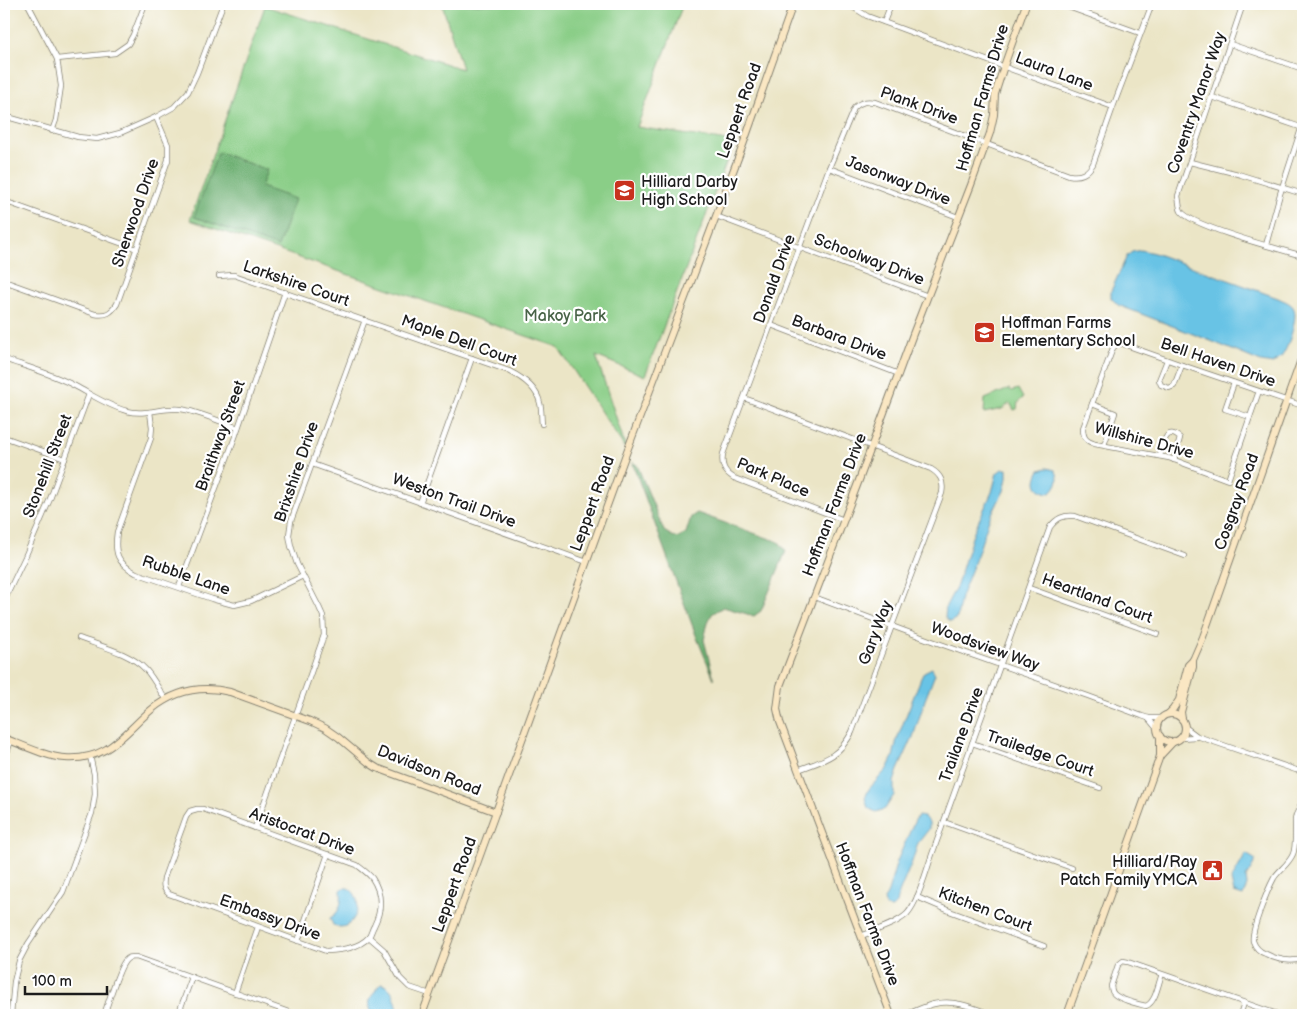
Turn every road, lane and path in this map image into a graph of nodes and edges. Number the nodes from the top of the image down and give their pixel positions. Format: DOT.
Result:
graph roads {
  1 [pos="28,4"];
  2 [pos="144,4"];
  3 [pos="223,4"];
  4 [pos="793,4"];
  5 [pos="848,4"];
  6 [pos="891,4"];
  7 [pos="1026,4"];
  8 [pos="1060,4"];
  9 [pos="1152,4"];
  10 [pos="1244,4"];
  11 [pos="1297,4"];
  12 [pos="1303,6"];
  13 [pos="884,22"];
  14 [pos="1140,34"];
  15 [pos="1230,44"];
  16 [pos="57,60"];
  17 [pos="1004,66"];
  18 [pos="1303,69"];
  19 [pos="1212,98"];
  20 [pos="859,103"];
  21 [pos="1113,107"];
  22 [pos="4,116"];
  23 [pos="156,117"];
  24 [pos="1303,127"];
  25 [pos="52,131"];
  26 [pos="986,143"];
  27 [pos="1190,162"];
  28 [pos="830,168"];
  29 [pos="1282,188"];
  30 [pos="1303,194"];
  31 [pos="4,201"];
  32 [pos="716,216"];
  33 [pos="958,217"];
  34 [pos="1266,245"];
  35 [pos="800,248"];
  36 [pos="137,249"];
  37 [pos="1303,256"];
  38 [pos="219,276"];
  39 [pos="4,282"];
  40 [pos="285,292"];
  41 [pos="928,296"];
  42 [pos="365,320"];
  43 [pos="771,325"];
  44 [pos="1303,354"];
  45 [pos="472,358"];
  46 [pos="4,359"];
  47 [pos="1167,360"];
  48 [pos="1182,365"];
  49 [pos="898,374"];
  50 [pos="1234,383"];
  51 [pos="1259,391"];
  52 [pos="89,394"];
  53 [pos="744,398"];
  54 [pos="1288,400"];
  55 [pos="1092,404"];
  56 [pos="1303,406"];
  57 [pos="150,412"];
  58 [pos="1250,417"];
  59 [pos="542,424"];
  60 [pos="238,428"];
  61 [pos="4,437"];
  62 [pos="1104,445"];
  63 [pos="872,446"];
  64 [pos="1160,456"];
  65 [pos="65,459"];
  66 [pos="1174,460"];
  67 [pos="312,464"];
  68 [pos="723,467"];
  69 [pos="420,503"];
  70 [pos="844,520"];
  71 [pos="1185,556"];
  72 [pos="587,562"];
  73 [pos="303,576"];
  74 [pos="179,587"];
  75 [pos="1029,588"];
  76 [pos="814,597"];
  77 [pos="4,601"];
  78 [pos="892,626"];
  79 [pos="1157,634"];
  80 [pos="79,638"];
  81 [pos="1193,660"];
  82 [pos="1000,666"];
  83 [pos="166,700"];
  84 [pos="296,716"];
  85 [pos="1165,716"];
  86 [pos="1148,718"];
  87 [pos="1182,719"];
  88 [pos="1185,727"];
  89 [pos="1159,733"];
  90 [pos="1197,736"];
  91 [pos="7,739"];
  92 [pos="1177,740"];
  93 [pos="972,743"];
  94 [pos="90,756"];
  95 [pos="1160,756"];
  96 [pos="4,760"];
  97 [pos="798,770"];
  98 [pos="1303,771"];
  99 [pos="1100,788"];
  100 [pos="1303,801"];
  101 [pos="496,812"];
  102 [pos="944,822"];
  103 [pos="255,828"];
  104 [pos="328,854"];
  105 [pos="1072,868"];
  106 [pos="164,890"];
  107 [pos="917,898"];
  108 [pos="258,927"];
  109 [pos="861,936"];
  110 [pos="369,937"];
  111 [pos="298,941"];
  112 [pos="1044,946"];
  113 [pos="1303,959"];
  114 [pos="1162,974"];
  115 [pos="192,977"];
  116 [pos="235,993"];
  117 [pos="430,994"];
  118 [pos="1244,1003"];
  119 [pos="280,1009"];
  120 [pos="11,1015"];
  121 [pos="104,1015"];
  122 [pos="178,1015"];
  123 [pos="278,1015"];
  124 [pos="297,1015"];
  125 [pos="422,1015"];
  126 [pos="891,1015"];
  127 [pos="904,1015"];
  128 [pos="993,1015"];
  129 [pos="1067,1015"];
  130 [pos="1240,1015"];
  131 [pos="1280,1015"];
  1 -- 16 [label="street"];
  2 -- 16 [label="street"];
  3 -- 23 [label="street"];
  4 -- 32 [label="main road, Leppert Road"];
  5 -- 13 [label="street, Laura Lane"];
  6 -- 13 [label="street"];
  7 -- 17 [label="main road, Hoffman Farms Drive"];
  8 -- 14 [label="street"];
  9 -- 14 [label="street"];
  10 -- 15 [label="street, Coventry Manor Way"];
  11 -- 12 [label="street"];
  13 -- 17 [label="street, Laura Lane"];
  14 -- 21 [label="street"];
  15 -- 18 [label="street"];
  15 -- 19 [label="street, Coventry Manor Way"];
  16 -- 25 [label="street"];
  17 -- 21 [label="street, Laura Lane"];
  17 -- 26 [label="main road, Hoffman Farms Drive"];
  19 -- 24 [label="street"];
  19 -- 27 [label="street, Coventry Manor Way"];
  20 -- 26 [label="street, Plank Drive"];
  20 -- 28 [label="street, Donald Drive"];
  21 -- 26 [label="street, Plank Drive"];
  22 -- 25 [label="street"];
  23 -- 25 [label="street"];
  23 -- 36 [label="street, Sherwood Drive"];
  24 -- 29 [label="street"];
  26 -- 33 [label="main road, Hoffman Farms Drive"];
  27 -- 29 [label="street"];
  27 -- 34 [label="street, Coventry Manor Way"];
  28 -- 33 [label="street, Jasonway Drive"];
  28 -- 35 [label="street, Donald Drive"];
  29 -- 30 [label="street"];
  29 -- 34 [label="street"];
  31 -- 36 [label="street"];
  32 -- 35 [label="street, Schoolway Drive"];
  32 -- 72 [label="main road, Leppert Road"];
  33 -- 41 [label="main road, Hoffman Farms Drive"];
  34 -- 37 [label="street"];
  35 -- 41 [label="street, Schoolway Drive"];
  35 -- 43 [label="street, Donald Drive"];
  36 -- 39 [label="street, Sherwood Drive"];
  38 -- 40 [label="street, Larkshire Court"];
  40 -- 42 [label="street, Larkshire Court"];
  40 -- 60 [label="street, Braithway Street"];
  41 -- 49 [label="main road, Hoffman Farms Drive"];
  42 -- 45 [label="street, Maple Dell Court"];
  42 -- 67 [label="street, Brixshire Drive"];
  43 -- 49 [label="street, Barbara Drive"];
  43 -- 53 [label="street, Donald Drive"];
  44 -- 54 [label="main road, Cosgray Road"];
  45 -- 59 [label="street, Maple Dell Court"];
  45 -- 69 [label="street"];
  46 -- 52 [label="street"];
  47 -- 48 [label="street, Bell Haven Drive"];
  47 -- 48 [label="street"];
  47 -- 55 [label="street, Bell Haven Drive"];
  48 -- 50 [label="street, Bell Haven Drive"];
  49 -- 63 [label="main road, Hoffman Farms Drive"];
  50 -- 51 [label="street, Bell Haven Drive"];
  50 -- 58 [label="street"];
  51 -- 54 [label="street, Bell Haven Drive"];
  51 -- 58 [label="street"];
  52 -- 57 [label="street"];
  52 -- 65 [label="street, Stonehill Street"];
  53 -- 63 [label="street"];
  53 -- 68 [label="street, Donald Drive"];
  54 -- 56 [label="street, Bell Haven Drive"];
  54 -- 81 [label="main road, Cosgray Road"];
  55 -- 62 [label="street, Willshire Drive"];
  55 -- 62 [label="street"];
  57 -- 60 [label="street"];
  57 -- 74 [label="street, Rubble Lane"];
  58 -- 66 [label="street, Willshire Drive"];
  60 -- 74 [label="street, Braithway Street"];
  61 -- 65 [label="street"];
  62 -- 64 [label="street, Willshire Drive"];
  63 -- 70 [label="main road, Hoffman Farms Drive"];
  63 -- 78 [label="street, Gary Way"];
  64 -- 66 [label="street, Willshire Drive"];
  64 -- 66 [label="street"];
  65 -- 77 [label="street, Stonehill Street"];
  67 -- 69 [label="street, Weston Trail Drive"];
  67 -- 73 [label="street, Brixshire Drive"];
  68 -- 70 [label="street, Park Place"];
  69 -- 72 [label="street, Weston Trail Drive"];
  70 -- 76 [label="main road, Hoffman Farms Drive"];
  71 -- 75 [label="street, Trailane Drive"];
  72 -- 101 [label="main road, Leppert Road"];
  73 -- 74 [label="street, Rubble Lane"];
  73 -- 84 [label="street, Brixshire Drive"];
  75 -- 79 [label="street, Heartland Court"];
  75 -- 82 [label="street, Trailane Drive"];
  76 -- 78 [label="street, Woodsview Way"];
  76 -- 97 [label="main road, Hoffman Farms Drive"];
  78 -- 82 [label="street, Woodsview Way"];
  78 -- 97 [label="street, Gary Way"];
  80 -- 83 [label="street"];
  81 -- 85 [label="main road, Cosgray Road"];
  81 -- 87 [label="main road, Cosgray Road"];
  82 -- 86 [label="street, Woodsview Way"];
  82 -- 93 [label="street, Trailane Drive"];
  83 -- 84 [label="main road, Davidson Road"];
  83 -- 94 [label="main road, Davidson Road"];
  84 -- 101 [label="main road, Davidson Road"];
  84 -- 103 [label="street, Brixshire Drive"];
  85 -- 86 [label="street, Woodsview Way"];
  85 -- 87 [label="main road"];
  85 -- 89 [label="main road"];
  86 -- 89 [label="street"];
  87 -- 88 [label="main road"];
  88 -- 90 [label="street"];
  88 -- 92 [label="main road"];
  89 -- 92 [label="main road"];
  89 -- 95 [label="main road"];
  90 -- 92 [label="street"];
  90 -- 98 [label="street"];
  91 -- 94 [label="main road, Davidson Road"];
  91 -- 96 [label="street"];
  92 -- 95 [label="main road"];
  93 -- 99 [label="street, Trailedge Court"];
  93 -- 102 [label="street, Trailane Drive"];
  94 -- 120 [label="street"];
  95 -- 129 [label="main road"];
  97 -- 109 [label="main road, Hoffman Farms Drive"];
  100 -- 113 [label="street"];
  101 -- 117 [label="main road, Leppert Road"];
  102 -- 105 [label="street"];
  102 -- 107 [label="street, Trailane Drive"];
  103 -- 104 [label="street, Aristocrat Drive"];
  103 -- 106 [label="street, Aristocrat Drive"];
  104 -- 110 [label="street, Aristocrat Drive"];
  104 -- 111 [label="street"];
  106 -- 108 [label="street, Embassy Drive"];
  107 -- 109 [label="street, Trailane Drive"];
  107 -- 112 [label="street, Kitchen Court"];
  108 -- 111 [label="street, Embassy Drive"];
  108 -- 116 [label="street"];
  109 -- 126 [label="main road, Hoffman Farms Drive"];
  110 -- 111 [label="street, Embassy Drive"];
  110 -- 117 [label="street"];
  114 -- 114 [label="street"];
  114 -- 118 [label="street"];
  115 -- 116 [label="street"];
  115 -- 121 [label="street"];
  115 -- 122 [label="street"];
  116 -- 119 [label="street"];
  117 -- 125 [label="main road, Leppert Road"];
  118 -- 130 [label="street"];
  118 -- 131 [label="street"];
  119 -- 123 [label="street"];
  119 -- 124 [label="street"];
  127 -- 128 [label="street"];
}
